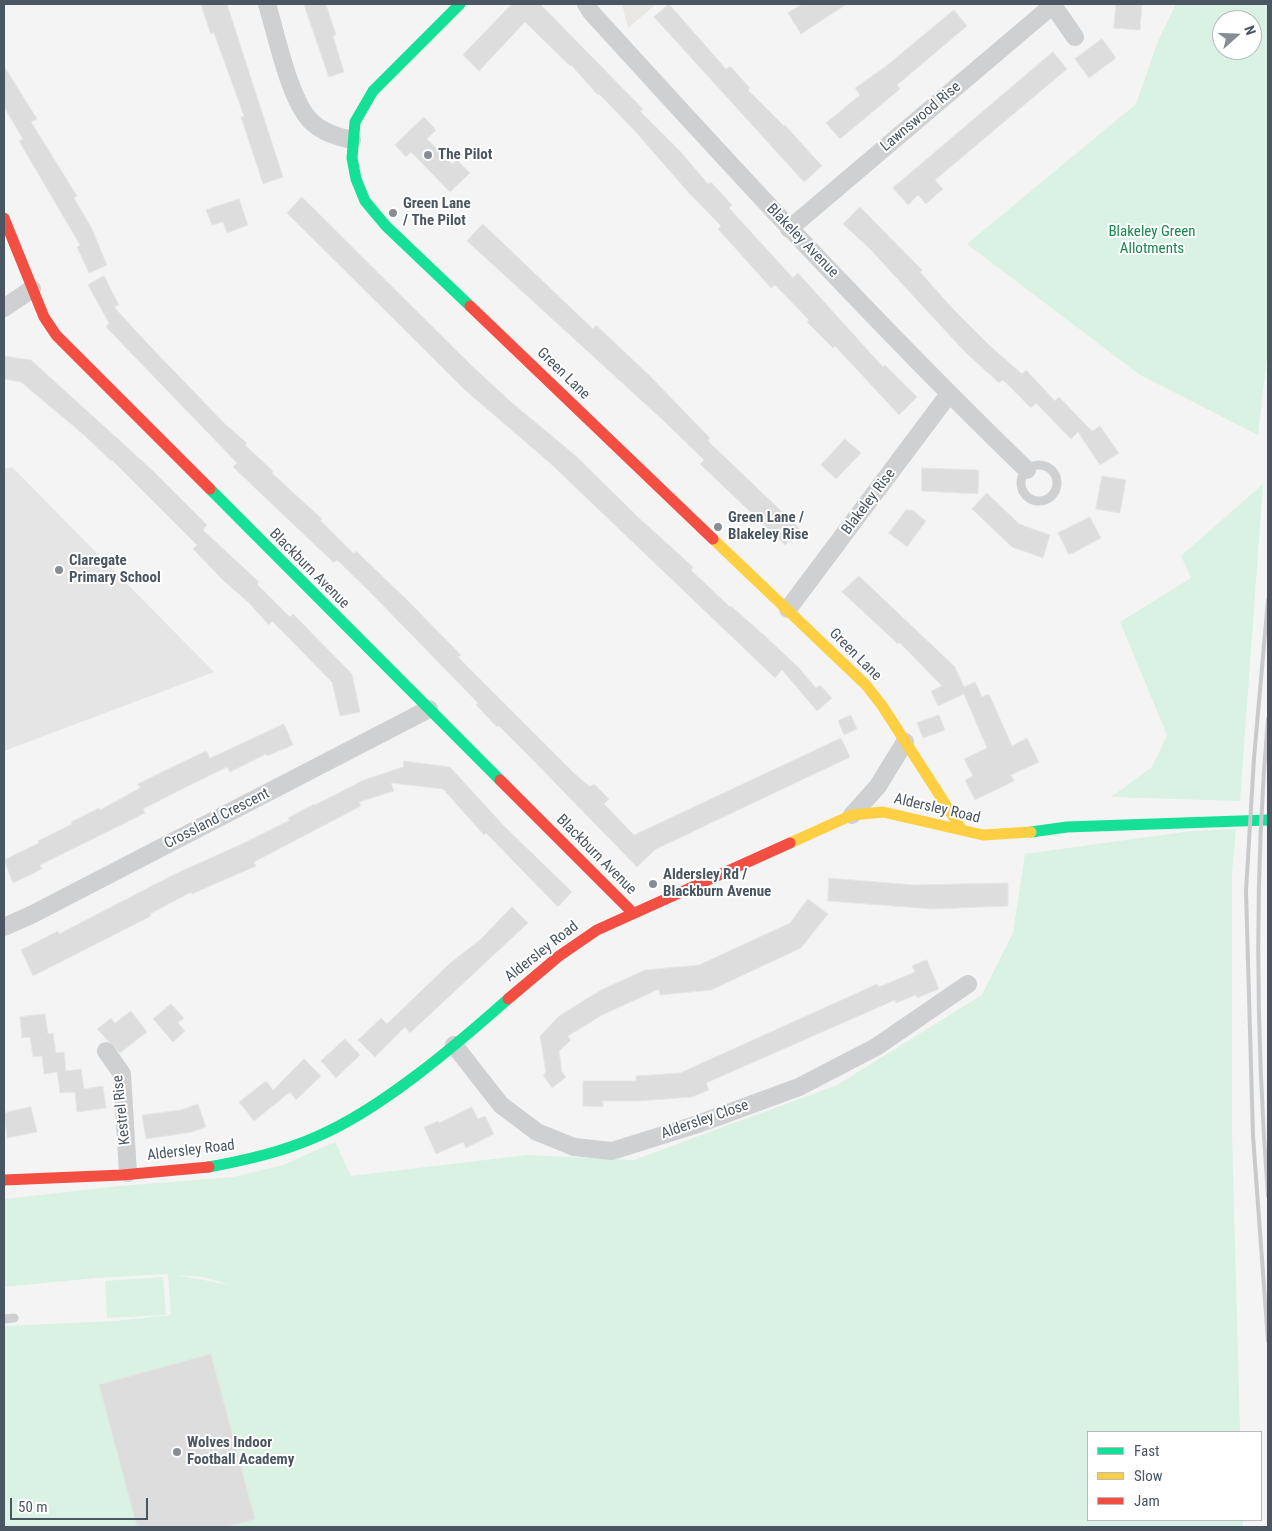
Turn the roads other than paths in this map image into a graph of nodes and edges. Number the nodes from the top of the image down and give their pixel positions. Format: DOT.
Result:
graph roads {
  1 [pos="267,4"];
  2 [pos="460,4"];
  3 [pos="1052,4"];
  4 [pos="590,7"];
  5 [pos="1075,37"];
  6 [pos="352,140"];
  7 [pos="4,218"];
  8 [pos="789,229"];
  9 [pos="32,289"];
  10 [pos="4,308"];
  11 [pos="949,394"];
  12 [pos="1028,470"];
  13 [pos="788,610"];
  14 [pos="429,710"];
  15 [pos="905,742"];
  16 [pos="852,815"];
  17 [pos="1268,820"];
  18 [pos="962,830"];
  19 [pos="633,914"];
  20 [pos="4,927"];
  21 [pos="968,984"];
  22 [pos="454,1045"];
  23 [pos="106,1052"];
  24 [pos="128,1173"];
  25 [pos="4,1180"];
  26 [pos="14,1318"];
  27 [pos="4,1319"];
  1 -- 6 [label="street"];
  2 -- 6 [label="street, Green Lane"];
  3 -- 5 [label="street"];
  3 -- 8 [label="street, Lawnswood Rise"];
  4 -- 8 [label="street, Blakeley Avenue"];
  6 -- 13 [label="street, Green Lane"];
  7 -- 9 [label="street, Blackburn Avenue"];
  8 -- 11 [label="street, Blakeley Avenue"];
  9 -- 10 [label="street"];
  9 -- 14 [label="street, Blackburn Avenue"];
  11 -- 12 [label="street, Blakeley Avenue"];
  11 -- 13 [label="street, Blakeley Rise"];
  12 -- 12 [label="lane"];
  13 -- 15 [label="street, Green Lane"];
  14 -- 19 [label="street, Blackburn Avenue"];
  14 -- 20 [label="street, Crossland Crescent"];
  15 -- 16 [label="street"];
  15 -- 18 [label="street, Green Lane"];
  16 -- 18 [label="street, Aldersley Road"];
  16 -- 19 [label="street, Aldersley Road"];
  17 -- 18 [label="street, Aldersley Road"];
  19 -- 22 [label="street, Aldersley Road"];
  21 -- 22 [label="street, Aldersley Close"];
  22 -- 24 [label="street, Aldersley Road"];
  23 -- 24 [label="street, Kestrel Rise"];
  24 -- 25 [label="street, Aldersley Road"];
  26 -- 27 [label="lane"];
}
